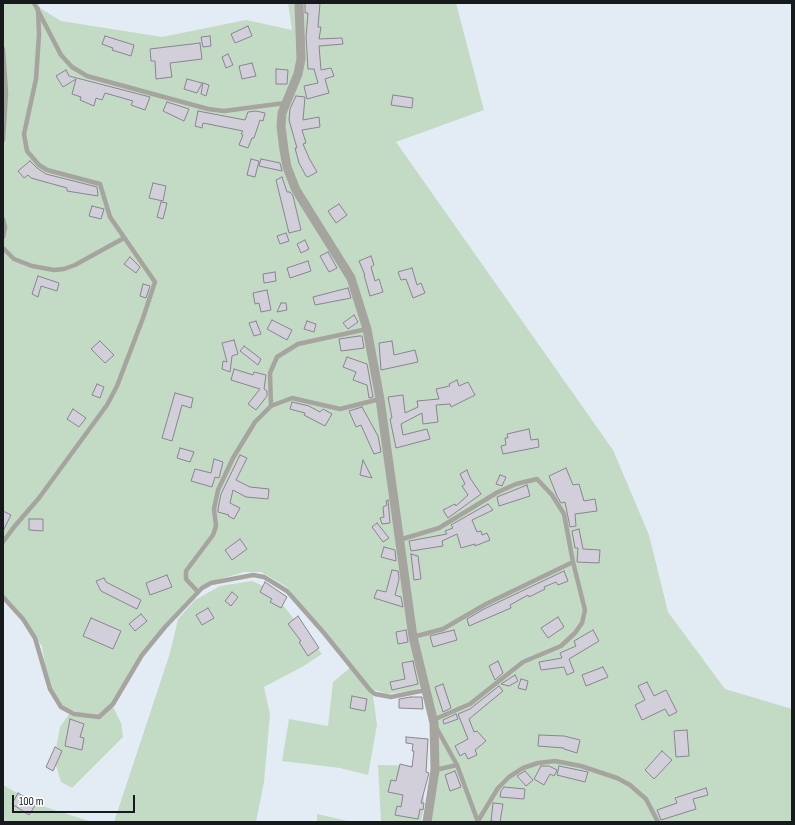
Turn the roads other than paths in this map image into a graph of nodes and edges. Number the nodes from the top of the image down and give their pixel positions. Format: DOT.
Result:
graph roads {
  1 [pos="34,3"];
  2 [pos="299,3"];
  3 [pos="38,9"];
  4 [pos="3,49"];
  5 [pos="285,103"];
  6 [pos="3,140"];
  7 [pos="3,219"];
  8 [pos="3,236"];
  9 [pos="124,238"];
  10 [pos="3,248"];
  11 [pos="367,329"];
  12 [pos="380,399"];
  13 [pos="271,406"];
  14 [pos="399,540"];
  15 [pos="3,542"];
  16 [pos="573,562"];
  17 [pos="198,592"];
  18 [pos="3,597"];
  19 [pos="413,637"];
  20 [pos="426,690"];
  21 [pos="434,722"];
  22 [pos="457,765"];
  23 [pos="435,770"];
  24 [pos="478,821"];
  25 [pos="427,822"];
  26 [pos="658,822"];
  1 -- 3 [label="lane"];
  2 -- 5 [label="street"];
  3 -- 5 [label="lane"];
  3 -- 9 [label="lane"];
  4 -- 6 [label="lane"];
  5 -- 11 [label="street"];
  7 -- 8 [label="lane"];
  9 -- 10 [label="lane"];
  9 -- 15 [label="lane"];
  11 -- 12 [label="street"];
  11 -- 13 [label="lane"];
  12 -- 13 [label="lane"];
  12 -- 14 [label="street"];
  13 -- 17 [label="lane"];
  14 -- 16 [label="lane"];
  14 -- 19 [label="street"];
  16 -- 19 [label="lane"];
  16 -- 21 [label="lane"];
  17 -- 18 [label="lane"];
  17 -- 20 [label="lane"];
  19 -- 20 [label="street"];
  20 -- 21 [label="street"];
  21 -- 22 [label="lane"];
  21 -- 23 [label="street"];
  22 -- 23 [label="lane"];
  22 -- 24 [label="lane"];
  23 -- 25 [label="street"];
  24 -- 26 [label="lane"];
}
